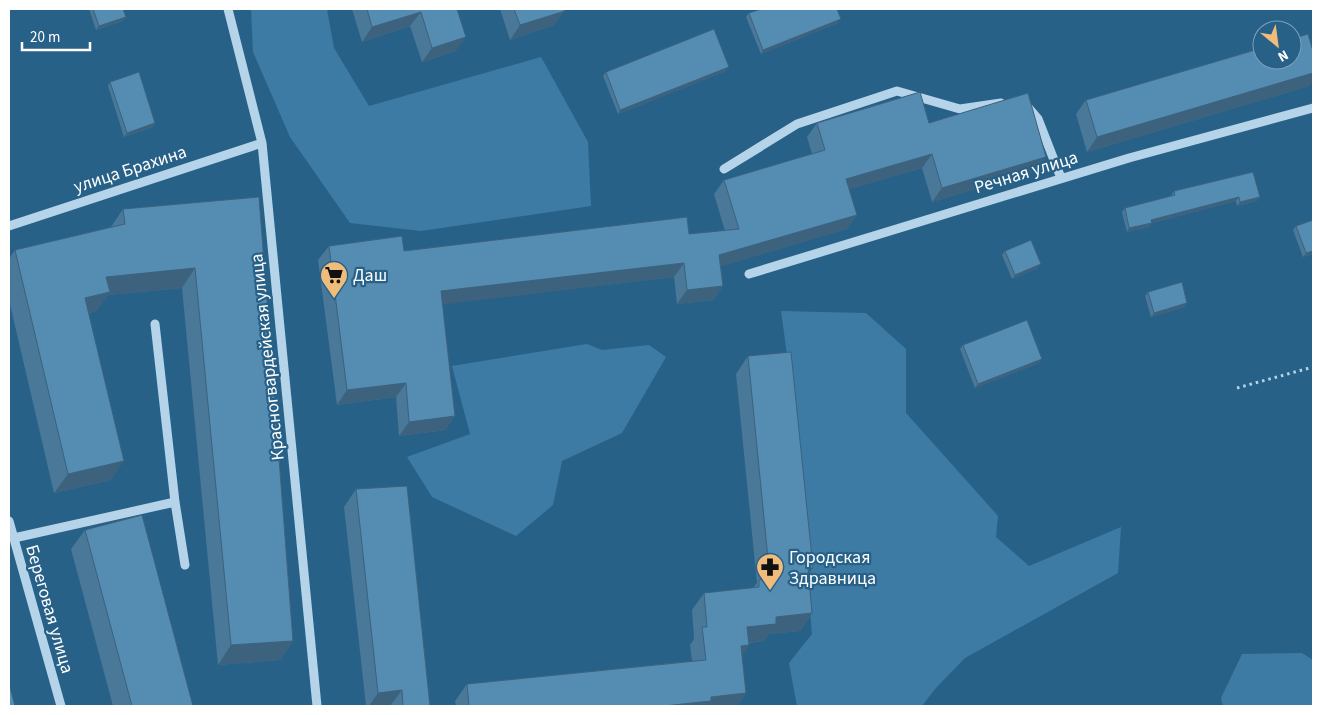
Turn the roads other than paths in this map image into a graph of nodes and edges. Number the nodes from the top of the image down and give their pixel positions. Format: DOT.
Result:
graph roads {
  1 [pos="228,9"];
  2 [pos="1313,108"];
  3 [pos="262,143"];
  4 [pos="724,169"];
  5 [pos="1062,178"];
  6 [pos="9,226"];
  7 [pos="749,274"];
  8 [pos="155,324"];
  9 [pos="175,502"];
  10 [pos="9,521"];
  11 [pos="14,538"];
  12 [pos="185,565"];
  13 [pos="61,706"];
  14 [pos="316,706"];
  1 -- 3 [label="street, Красногвардейская улица"];
  2 -- 5 [label="street, Речная улица"];
  3 -- 6 [label="street, улица Брахина"];
  3 -- 14 [label="street, Красногвардейская улица"];
  4 -- 5 [label="street"];
  5 -- 7 [label="street, Речная улица"];
  8 -- 9 [label="street"];
  9 -- 11 [label="street"];
  9 -- 12 [label="street"];
  10 -- 11 [label="street, Береговая улица"];
  11 -- 13 [label="street, Береговая улица"];
}
